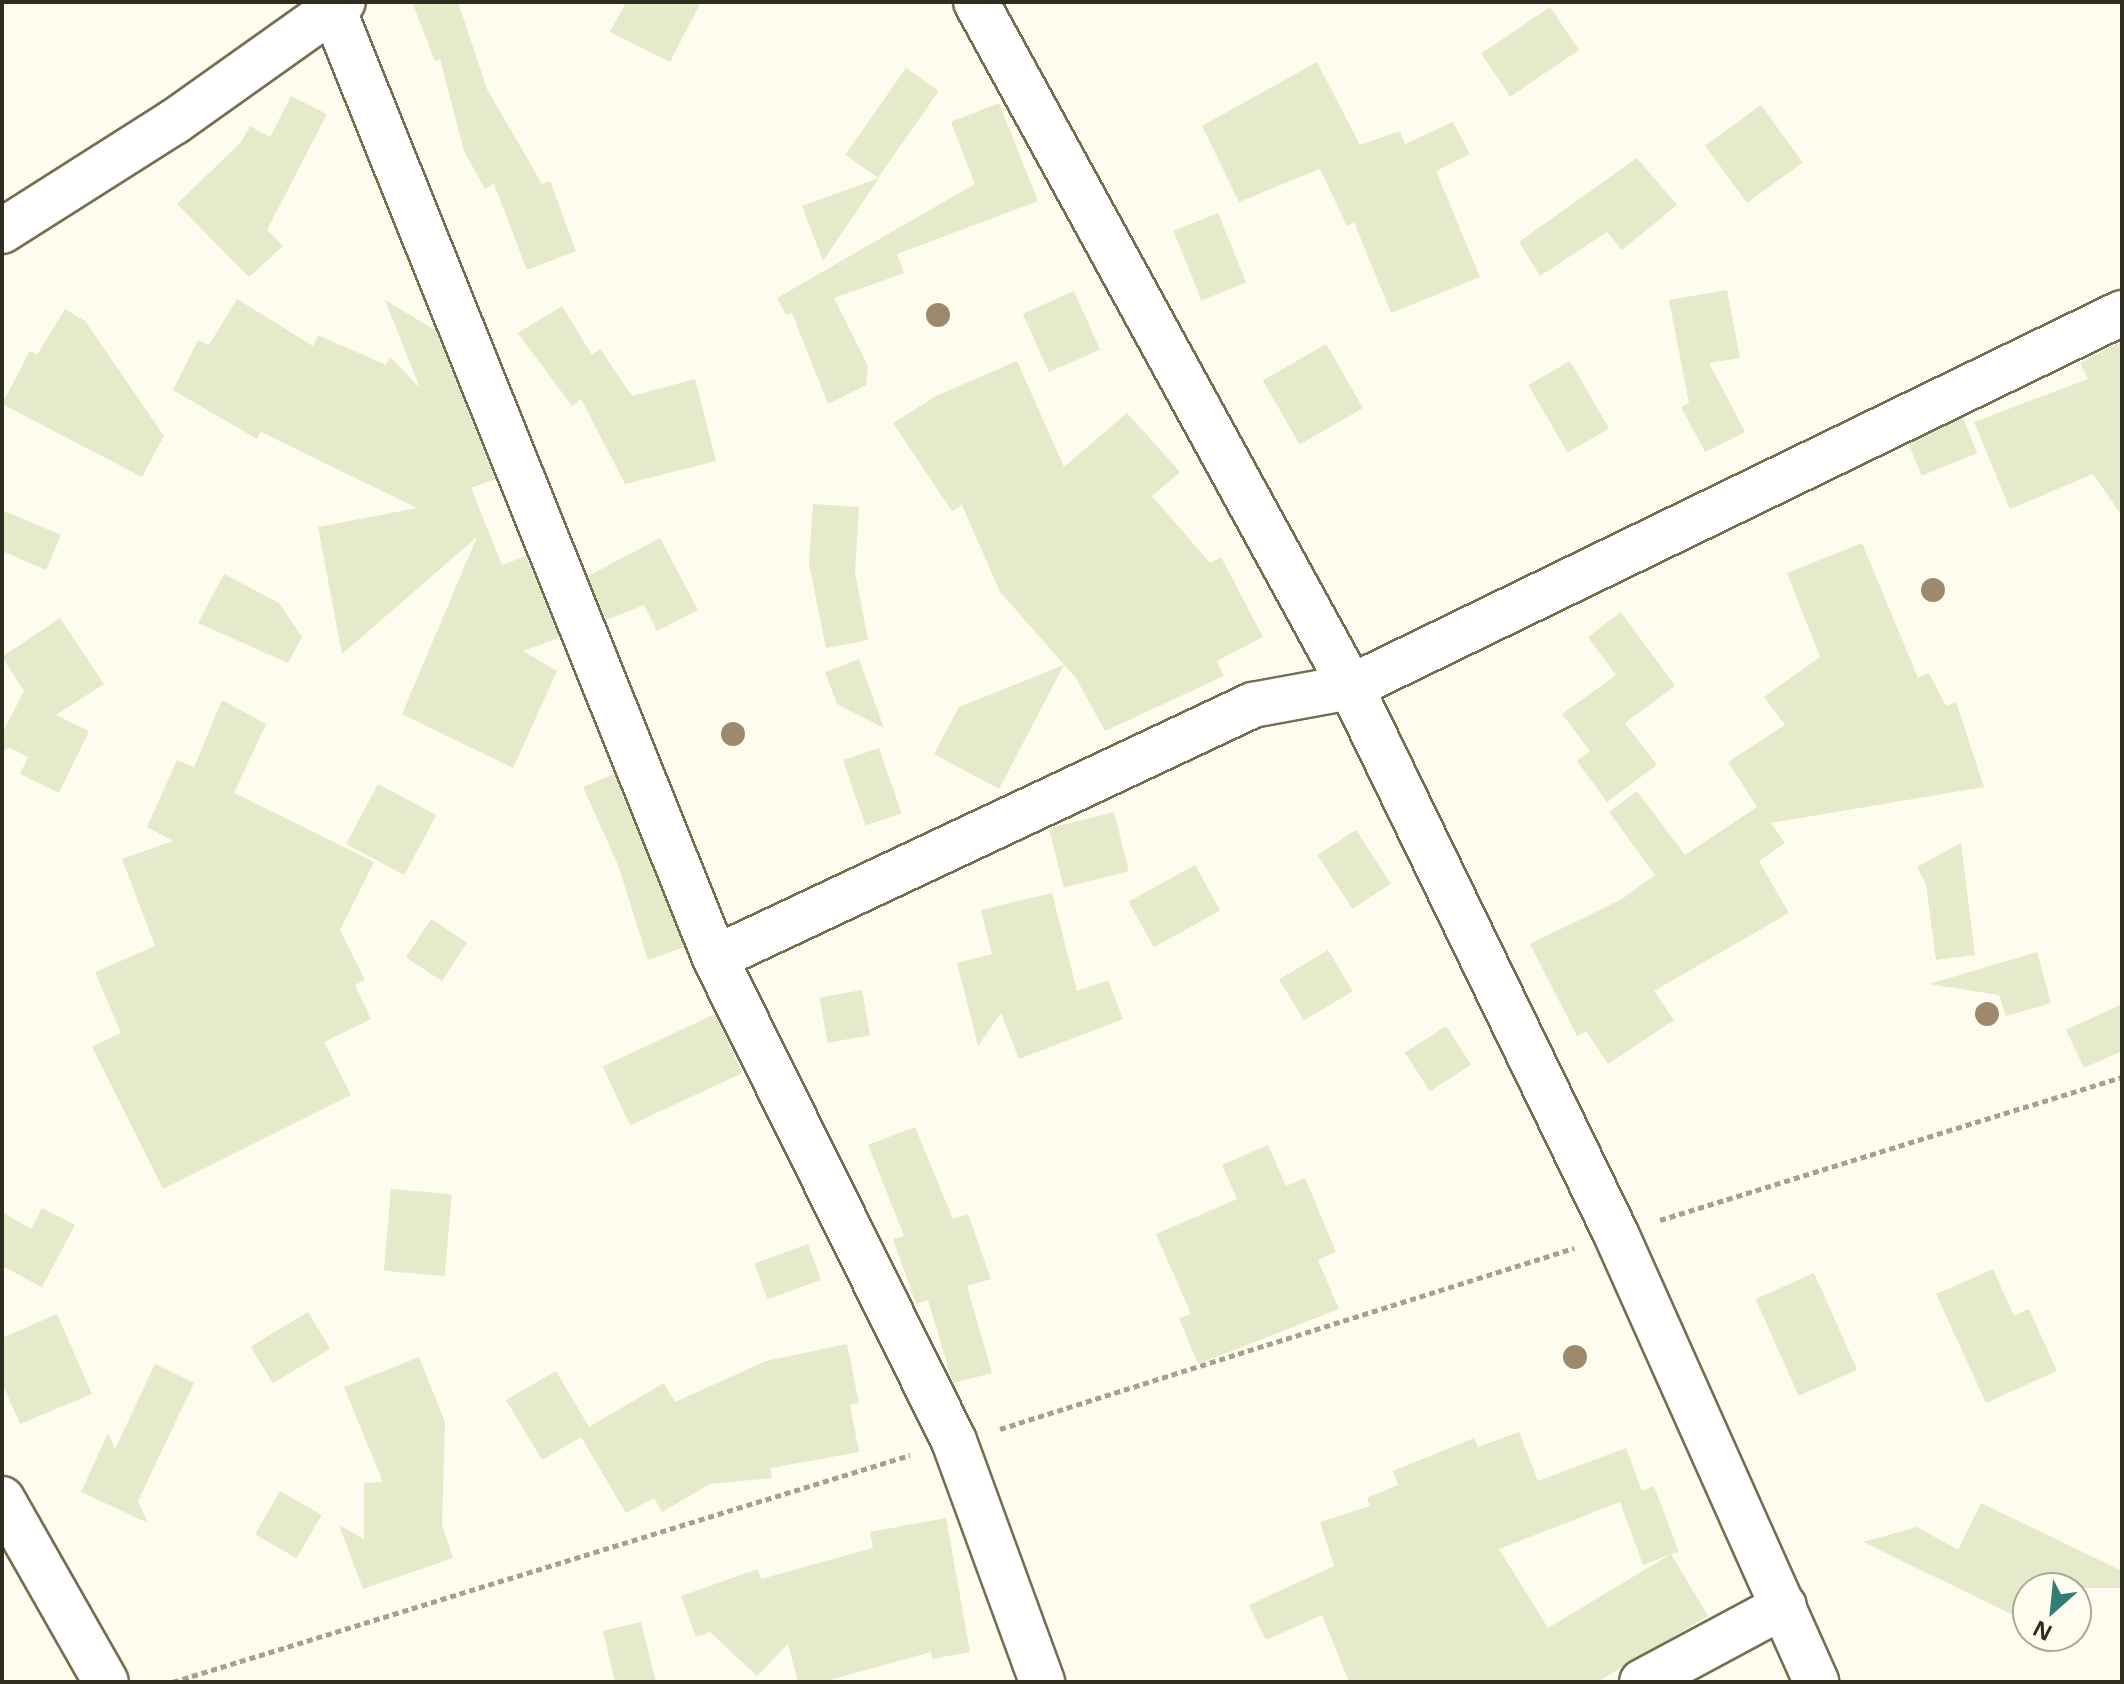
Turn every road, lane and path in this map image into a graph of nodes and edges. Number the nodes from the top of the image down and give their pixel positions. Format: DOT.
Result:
graph roads {
  1 [pos="976,2"];
  2 [pos="338,6"];
  3 [pos="2,231"];
  4 [pos="2122,313"];
  5 [pos="1351,687"];
  6 [pos="715,958"];
  7 [pos="2122,1077"];
  8 [pos="1616,1234"];
  9 [pos="954,1441"];
  10 [pos="2,1499"];
  11 [pos="1784,1606"];
  12 [pos="106,1682"];
  13 [pos="173,1682"];
  14 [pos="1042,1682"];
  15 [pos="1642,1682"];
  16 [pos="1816,1682"];
  1 -- 5 [label="street"];
  2 -- 3 [label="street"];
  2 -- 6 [label="street"];
  4 -- 5 [label="street"];
  5 -- 6 [label="street"];
  5 -- 8 [label="street"];
  6 -- 9 [label="street"];
  7 -- 8 [label="path"];
  8 -- 9 [label="path"];
  8 -- 11 [label="street"];
  9 -- 13 [label="path"];
  9 -- 14 [label="street"];
  10 -- 12 [label="street"];
  11 -- 15 [label="street"];
  11 -- 16 [label="street"];
}
